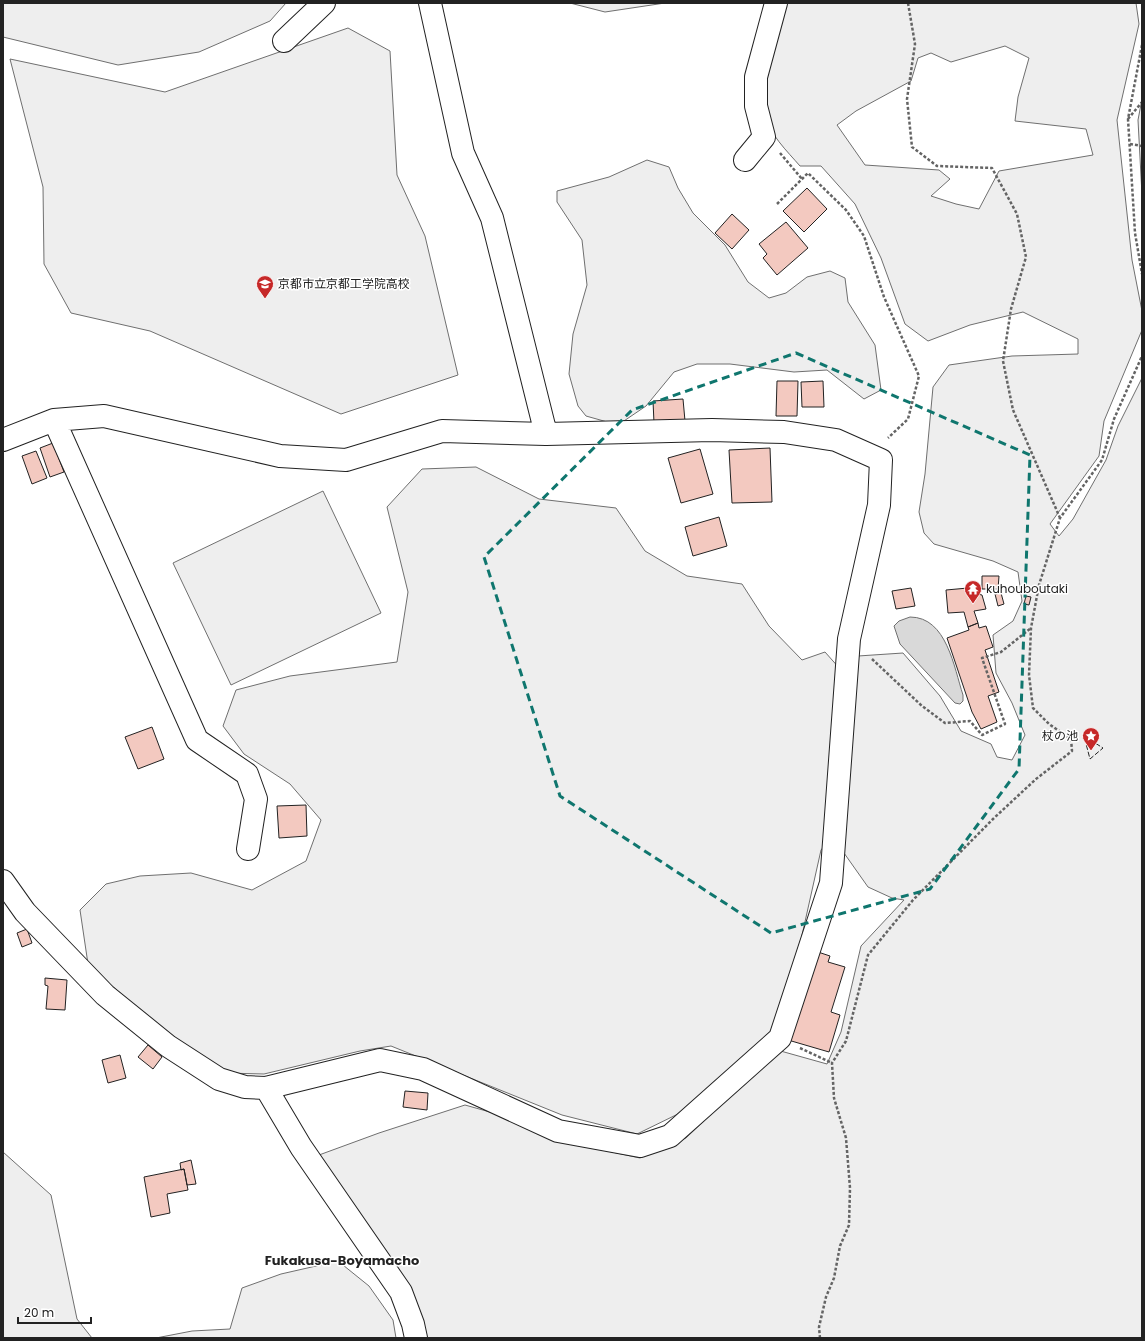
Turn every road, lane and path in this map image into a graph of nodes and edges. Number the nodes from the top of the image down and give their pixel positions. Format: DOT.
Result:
graph roads {
  1 [pos="324,3"];
  2 [pos="430,3"];
  3 [pos="776,3"];
  4 [pos="908,3"];
  5 [pos="284,41"];
  6 [pos="1142,45"];
  7 [pos="1142,102"];
  8 [pos="1128,119"];
  9 [pos="764,137"];
  10 [pos="1130,144"];
  11 [pos="1142,146"];
  12 [pos="745,160"];
  13 [pos="802,180"];
  14 [pos="777,204"];
  15 [pos="1142,274"];
  16 [pos="1142,356"];
  17 [pos="54,420"];
  18 [pos="546,434"];
  19 [pos="3,440"];
  20 [pos="881,460"];
  21 [pos="1060,518"];
  22 [pos="1032,628"];
  23 [pos="849,638"];
  24 [pos="248,849"];
  25 [pos="3,881"];
  26 [pos="780,1038"];
  27 [pos="832,1063"];
  28 [pos="266,1088"];
  29 [pos="416,1338"];
  30 [pos="820,1338"];
  1 -- 5 [label="street"];
  2 -- 18 [label="street"];
  3 -- 9 [label="street"];
  4 -- 21 [label="path"];
  6 -- 8 [label="path"];
  7 -- 8 [label="path"];
  8 -- 10 [label="path"];
  9 -- 12 [label="street"];
  9 -- 13 [label="path"];
  10 -- 11 [label="path"];
  10 -- 15 [label="path"];
  13 -- 14 [label="path"];
  13 -- 20 [label="path"];
  16 -- 21 [label="path"];
  17 -- 18 [label="street"];
  17 -- 19 [label="street"];
  17 -- 24 [label="street"];
  18 -- 20 [label="street"];
  20 -- 23 [label="street"];
  21 -- 22 [label="path"];
  22 -- 23 [label="path"];
  22 -- 27 [label="path"];
  23 -- 26 [label="street"];
  25 -- 28 [label="street"];
  26 -- 27 [label="path"];
  26 -- 28 [label="street"];
  27 -- 30 [label="path"];
  28 -- 29 [label="street"];
}
